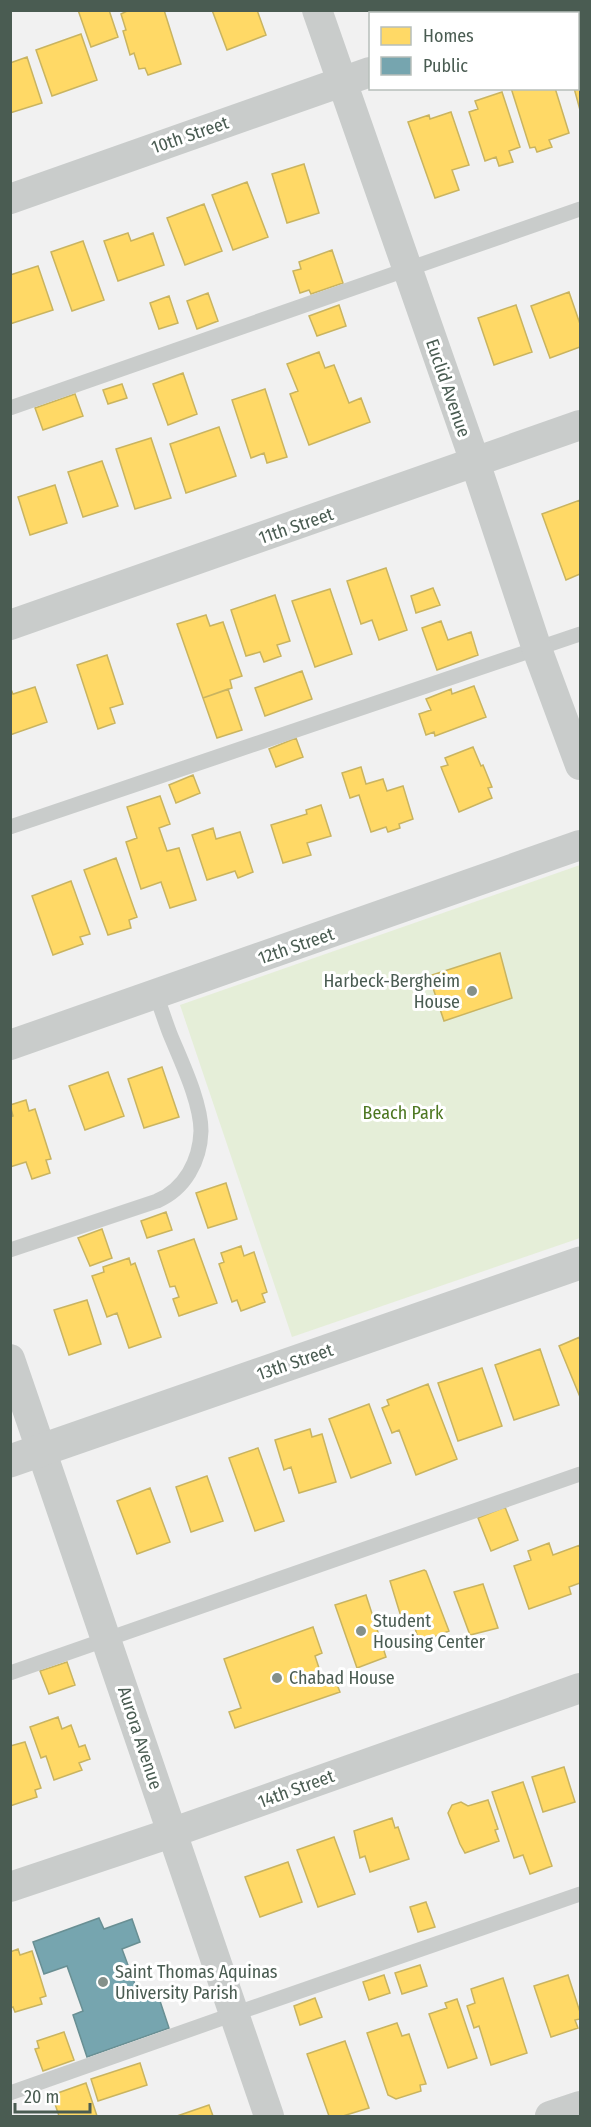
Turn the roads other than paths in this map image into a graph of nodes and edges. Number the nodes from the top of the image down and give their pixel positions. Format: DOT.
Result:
graph roads {
  1 [pos="318,10"];
  2 [pos="369,72"];
  3 [pos="342,82"];
  4 [pos="10,199"];
  5 [pos="580,209"];
  6 [pos="406,270"];
  7 [pos="10,408"];
  8 [pos="580,426"];
  9 [pos="475,462"];
  10 [pos="10,625"];
  11 [pos="580,634"];
  12 [pos="537,650"];
  13 [pos="580,765"];
  14 [pos="10,827"];
  15 [pos="580,845"];
  16 [pos="156,995"];
  17 [pos="10,1045"];
  18 [pos="10,1250"];
  19 [pos="580,1263"];
  20 [pos="10,1359"];
  21 [pos="43,1450"];
  22 [pos="10,1461"];
  23 [pos="580,1474"];
  24 [pos="107,1639"];
  25 [pos="10,1673"];
  26 [pos="580,1688"];
  27 [pos="171,1833"];
  28 [pos="10,1887"];
  29 [pos="580,1894"];
  30 [pos="234,2014"];
  31 [pos="10,2093"];
  32 [pos="580,2106"];
  33 [pos="269,2116"];
  34 [pos="550,2116"];
  1 -- 3 [label="street, Euclid Avenue"];
  2 -- 3 [label="street, 10th Street"];
  3 -- 4 [label="street, 10th Street"];
  3 -- 6 [label="street, Euclid Avenue"];
  5 -- 6 [label="lane"];
  6 -- 7 [label="lane"];
  6 -- 9 [label="street, Euclid Avenue"];
  8 -- 9 [label="street, 11th Street"];
  9 -- 10 [label="street, 11th Street"];
  9 -- 12 [label="street, Euclid Avenue"];
  11 -- 12 [label="lane"];
  12 -- 13 [label="street, Euclid Avenue"];
  12 -- 14 [label="lane"];
  15 -- 16 [label="street, 12th Street"];
  16 -- 17 [label="street, 12th Street"];
  16 -- 18 [label="lane"];
  19 -- 21 [label="street, 13th Street"];
  20 -- 21 [label="street, Aurora Avenue"];
  21 -- 22 [label="street, 13th Street"];
  21 -- 24 [label="street, Aurora Avenue"];
  23 -- 24 [label="lane"];
  24 -- 25 [label="lane"];
  24 -- 27 [label="street, Aurora Avenue"];
  26 -- 27 [label="street, 14th Street"];
  27 -- 28 [label="street, 14th Street"];
  27 -- 30 [label="street, Aurora Avenue"];
  29 -- 30 [label="lane"];
  30 -- 31 [label="lane"];
  30 -- 33 [label="street, Aurora Avenue"];
  32 -- 34 [label="street"];
}
